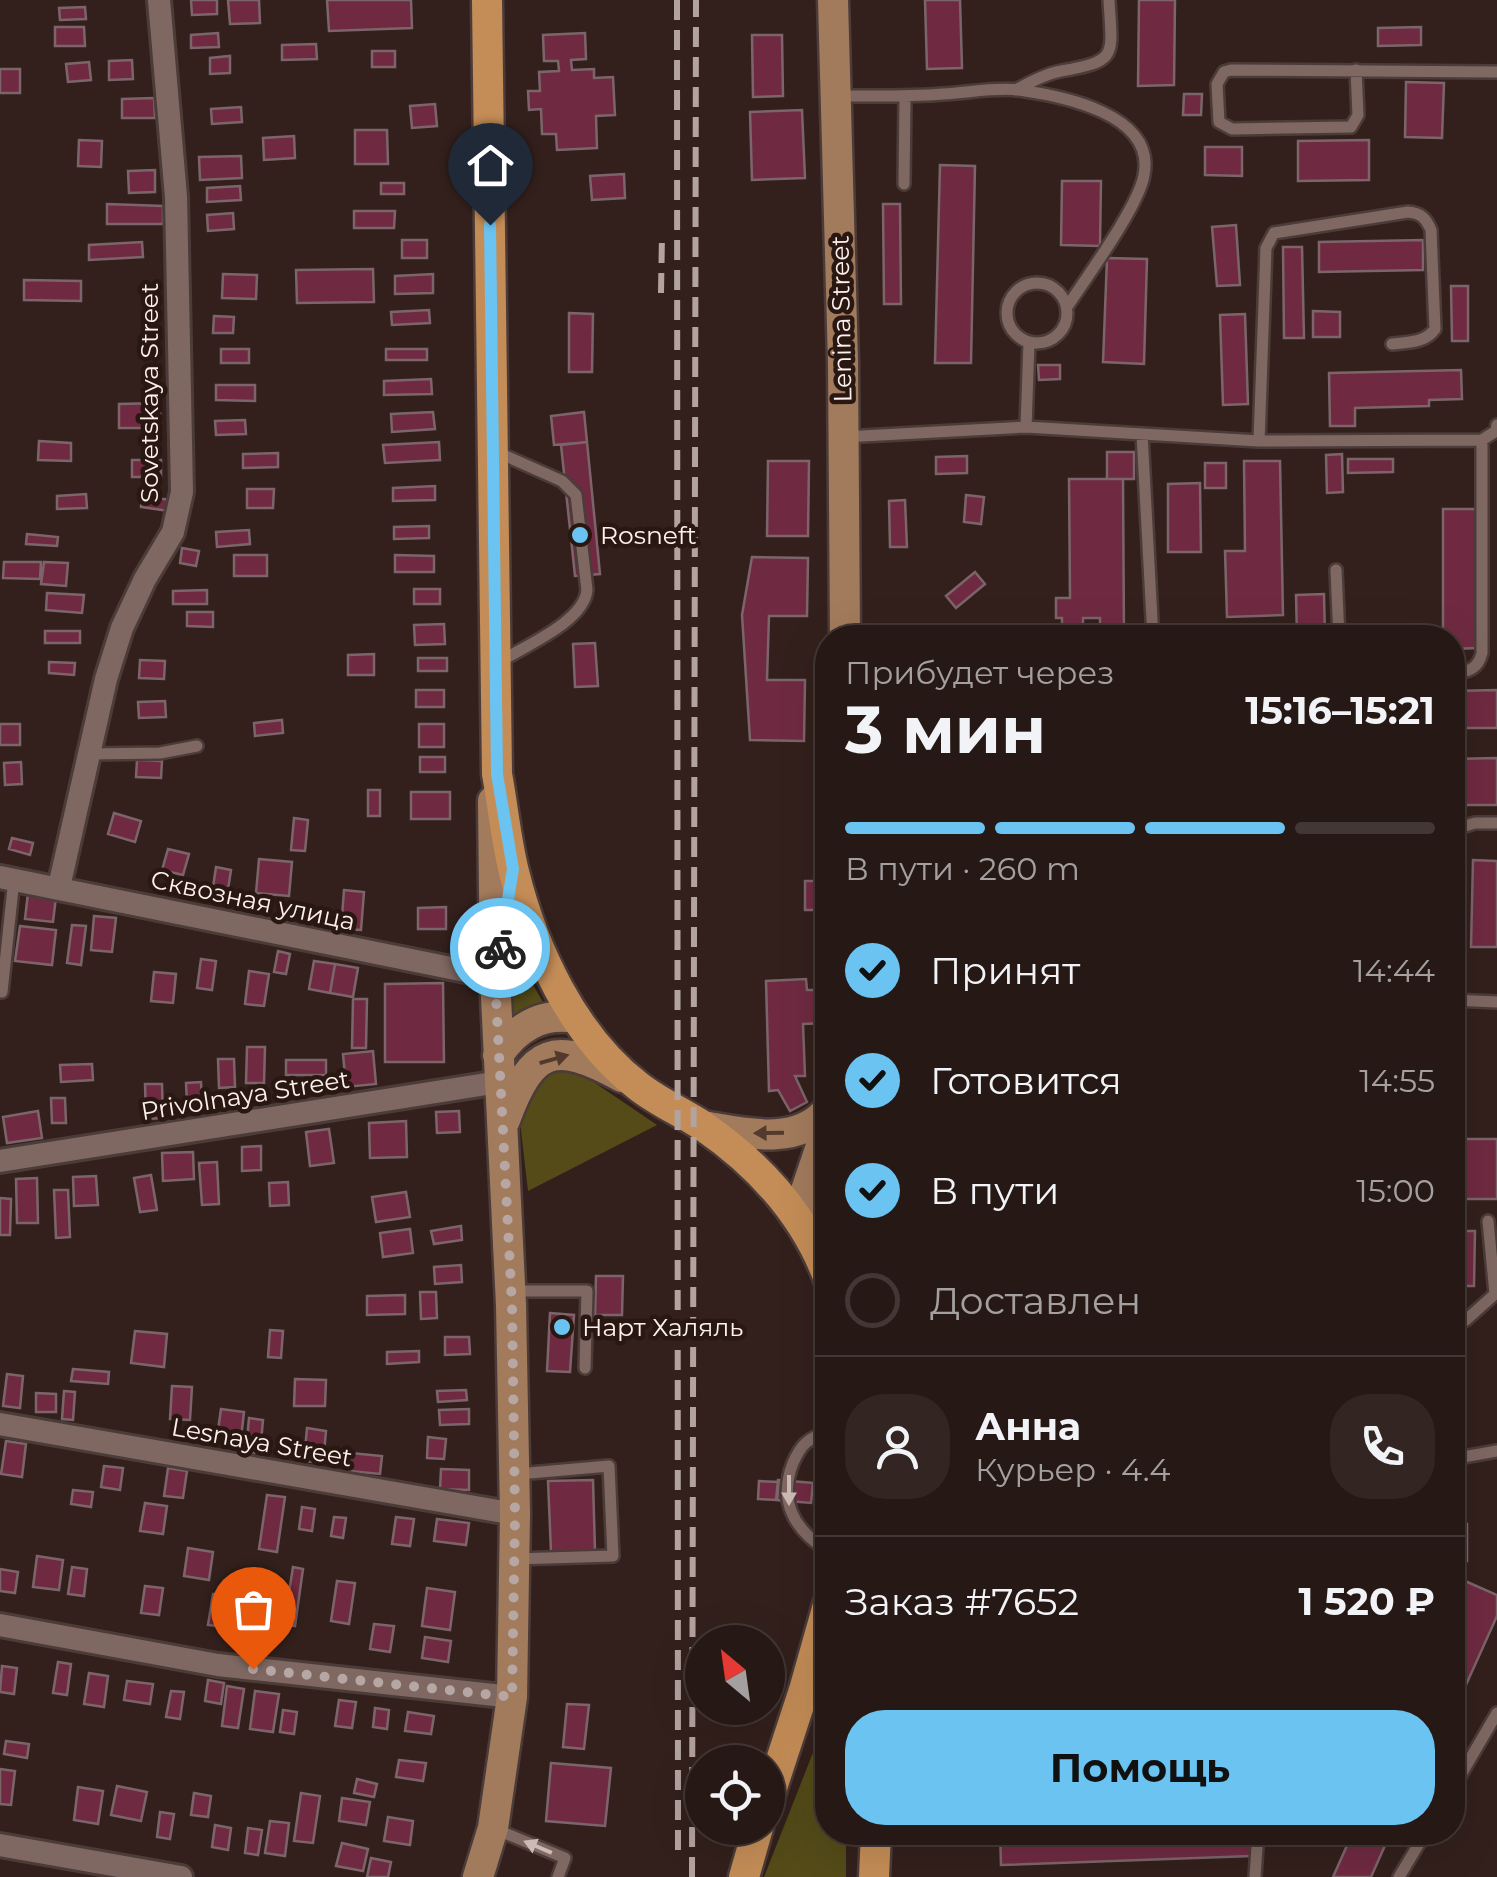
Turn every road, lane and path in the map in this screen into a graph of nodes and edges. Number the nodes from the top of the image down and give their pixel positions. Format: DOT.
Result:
graph roads {
  1 [pos="159,0"];
  2 [pos="488,0"];
  3 [pos="833,0"];
  4 [pos="1109,0"];
  5 [pos="1356,70"];
  6 [pos="1497,72"];
  7 [pos="1016,90"];
  8 [pos="836,96"];
  9 [pos="905,97"];
  10 [pos="904,184"];
  11 [pos="1067,308"];
  12 [pos="1030,343"];
  13 [pos="1392,344"];
  14 [pos="1497,425"];
  15 [pos="1026,426"];
  16 [pos="1142,434"];
  17 [pos="844,437"];
  18 [pos="1482,440"];
  19 [pos="1259,441"];
  20 [pos="494,450"];
  21 [pos="1336,570"];
  22 [pos="844,625"];
  23 [pos="1152,625"];
  24 [pos="1338,625"];
  25 [pos="498,662"];
  26 [pos="1465,671"];
  27 [pos="197,746"];
  28 [pos="90,754"];
  29 [pos="497,774"];
  30 [pos="1497,823"];
  31 [pos="1465,826"];
  32 [pos="513,869"];
  33 [pos="7,878"];
  34 [pos="59,887"];
  35 [pos="495,977"];
  36 [pos="2,992"];
  37 [pos="1465,1001"];
  38 [pos="1497,1002"];
  39 [pos="576,1018"];
  40 [pos="499,1069"];
  41 [pos="637,1086"];
  42 [pos="815,1120"];
  43 [pos="704,1126"];
  44 [pos="502,1128"];
  45 [pos="0,1161"];
  46 [pos="815,1163"];
  47 [pos="797,1216"];
  48 [pos="1488,1221"];
  49 [pos="815,1246"];
  50 [pos="1495,1260"];
  51 [pos="511,1291"];
  52 [pos="1465,1320"];
  53 [pos="586,1368"];
  54 [pos="0,1424"];
  55 [pos="815,1437"];
  56 [pos="1497,1451"];
  57 [pos="1465,1457"];
  58 [pos="514,1474"];
  59 [pos="515,1514"];
  60 [pos="815,1543"];
  61 [pos="514,1559"];
  62 [pos="0,1625"];
  63 [pos="815,1651"];
  64 [pos="512,1697"];
  65 [pos="1497,1713"];
  66 [pos="785,1748"];
  67 [pos="1465,1768"];
  68 [pos="493,1828"];
  69 [pos="753,1845"];
  70 [pos="875,1845"];
  71 [pos="1257,1845"];
  72 [pos="1418,1845"];
  73 [pos="0,1846"];
  74 [pos="181,1877"];
  75 [pos="478,1877"];
  76 [pos="558,1877"];
  77 [pos="744,1877"];
  78 [pos="874,1877"];
  79 [pos="1255,1877"];
  80 [pos="1399,1877"];
  1 -- 28 [label="street, Sovetskaya Street"];
  2 -- 20 [label="main road"];
  3 -- 8 [label="main road, Lenina Street"];
  4 -- 7 [label="lane"];
  5 -- 5 [label="lane"];
  5 -- 6 [label="lane"];
  7 -- 9 [label="lane"];
  7 -- 11 [label="lane"];
  8 -- 9 [label="lane"];
  8 -- 17 [label="main road, Lenina Street"];
  9 -- 10 [label="lane"];
  11 -- 12 [label="lane"];
  11 -- 12 [label="lane"];
  12 -- 15 [label="lane"];
  13 -- 19 [label="lane"];
  14 -- 18 [label="lane"];
  15 -- 16 [label="lane"];
  15 -- 17 [label="lane"];
  16 -- 19 [label="lane"];
  16 -- 23 [label="lane"];
  17 -- 22 [label="main road, Lenina Street"];
  18 -- 19 [label="lane"];
  18 -- 26 [label="lane"];
  20 -- 25 [label="main road"];
  20 -- 25 [label="lane"];
  21 -- 24 [label="lane"];
  25 -- 29 [label="main road"];
  27 -- 28 [label="lane"];
  28 -- 34 [label="street, Sovetskaya Street"];
  29 -- 32 [label="main road"];
  29 -- 35 [label="main road"];
  30 -- 31 [label="lane"];
  32 -- 35 [label="main road"];
  32 -- 39 [label="main road"];
  33 -- 34 [label="street, Сквозная улица"];
  33 -- 36 [label="lane"];
  34 -- 35 [label="street, Сквозная улица"];
  35 -- 40 [label="main road"];
  37 -- 38 [label="lane"];
  39 -- 40 [label="main road"];
  39 -- 41 [label="main road"];
  40 -- 44 [label="main road"];
  40 -- 45 [label="street, Privolnaya Street"];
  41 -- 43 [label="main road"];
  44 -- 41 [label="main road, one-way"];
  42 -- 43 [label="main road, one-way"];
  43 -- 47 [label="main road"];
  44 -- 51 [label="main road"];
  46 -- 47 [label="main road"];
  47 -- 49 [label="main road"];
  48 -- 50 [label="lane"];
  50 -- 52 [label="lane"];
  51 -- 53 [label="lane"];
  51 -- 58 [label="main road"];
  54 -- 59 [label="street, Lesnaya Street"];
  55 -- 60 [label="lane, one-way"];
  56 -- 57 [label="lane"];
  58 -- 59 [label="main road"];
  58 -- 61 [label="lane"];
  59 -- 61 [label="main road"];
  61 -- 64 [label="main road"];
  62 -- 64 [label="street"];
  63 -- 66 [label="main road"];
  64 -- 68 [label="main road"];
  65 -- 67 [label="lane"];
  68 -- 75 [label="main road"];
  76 -- 68 [label="lane, one-way"];
  69 -- 77 [label="main road"];
  70 -- 78 [label="main road"];
  71 -- 79 [label="lane"];
  72 -- 80 [label="lane"];
  73 -- 74 [label="street"];
}
